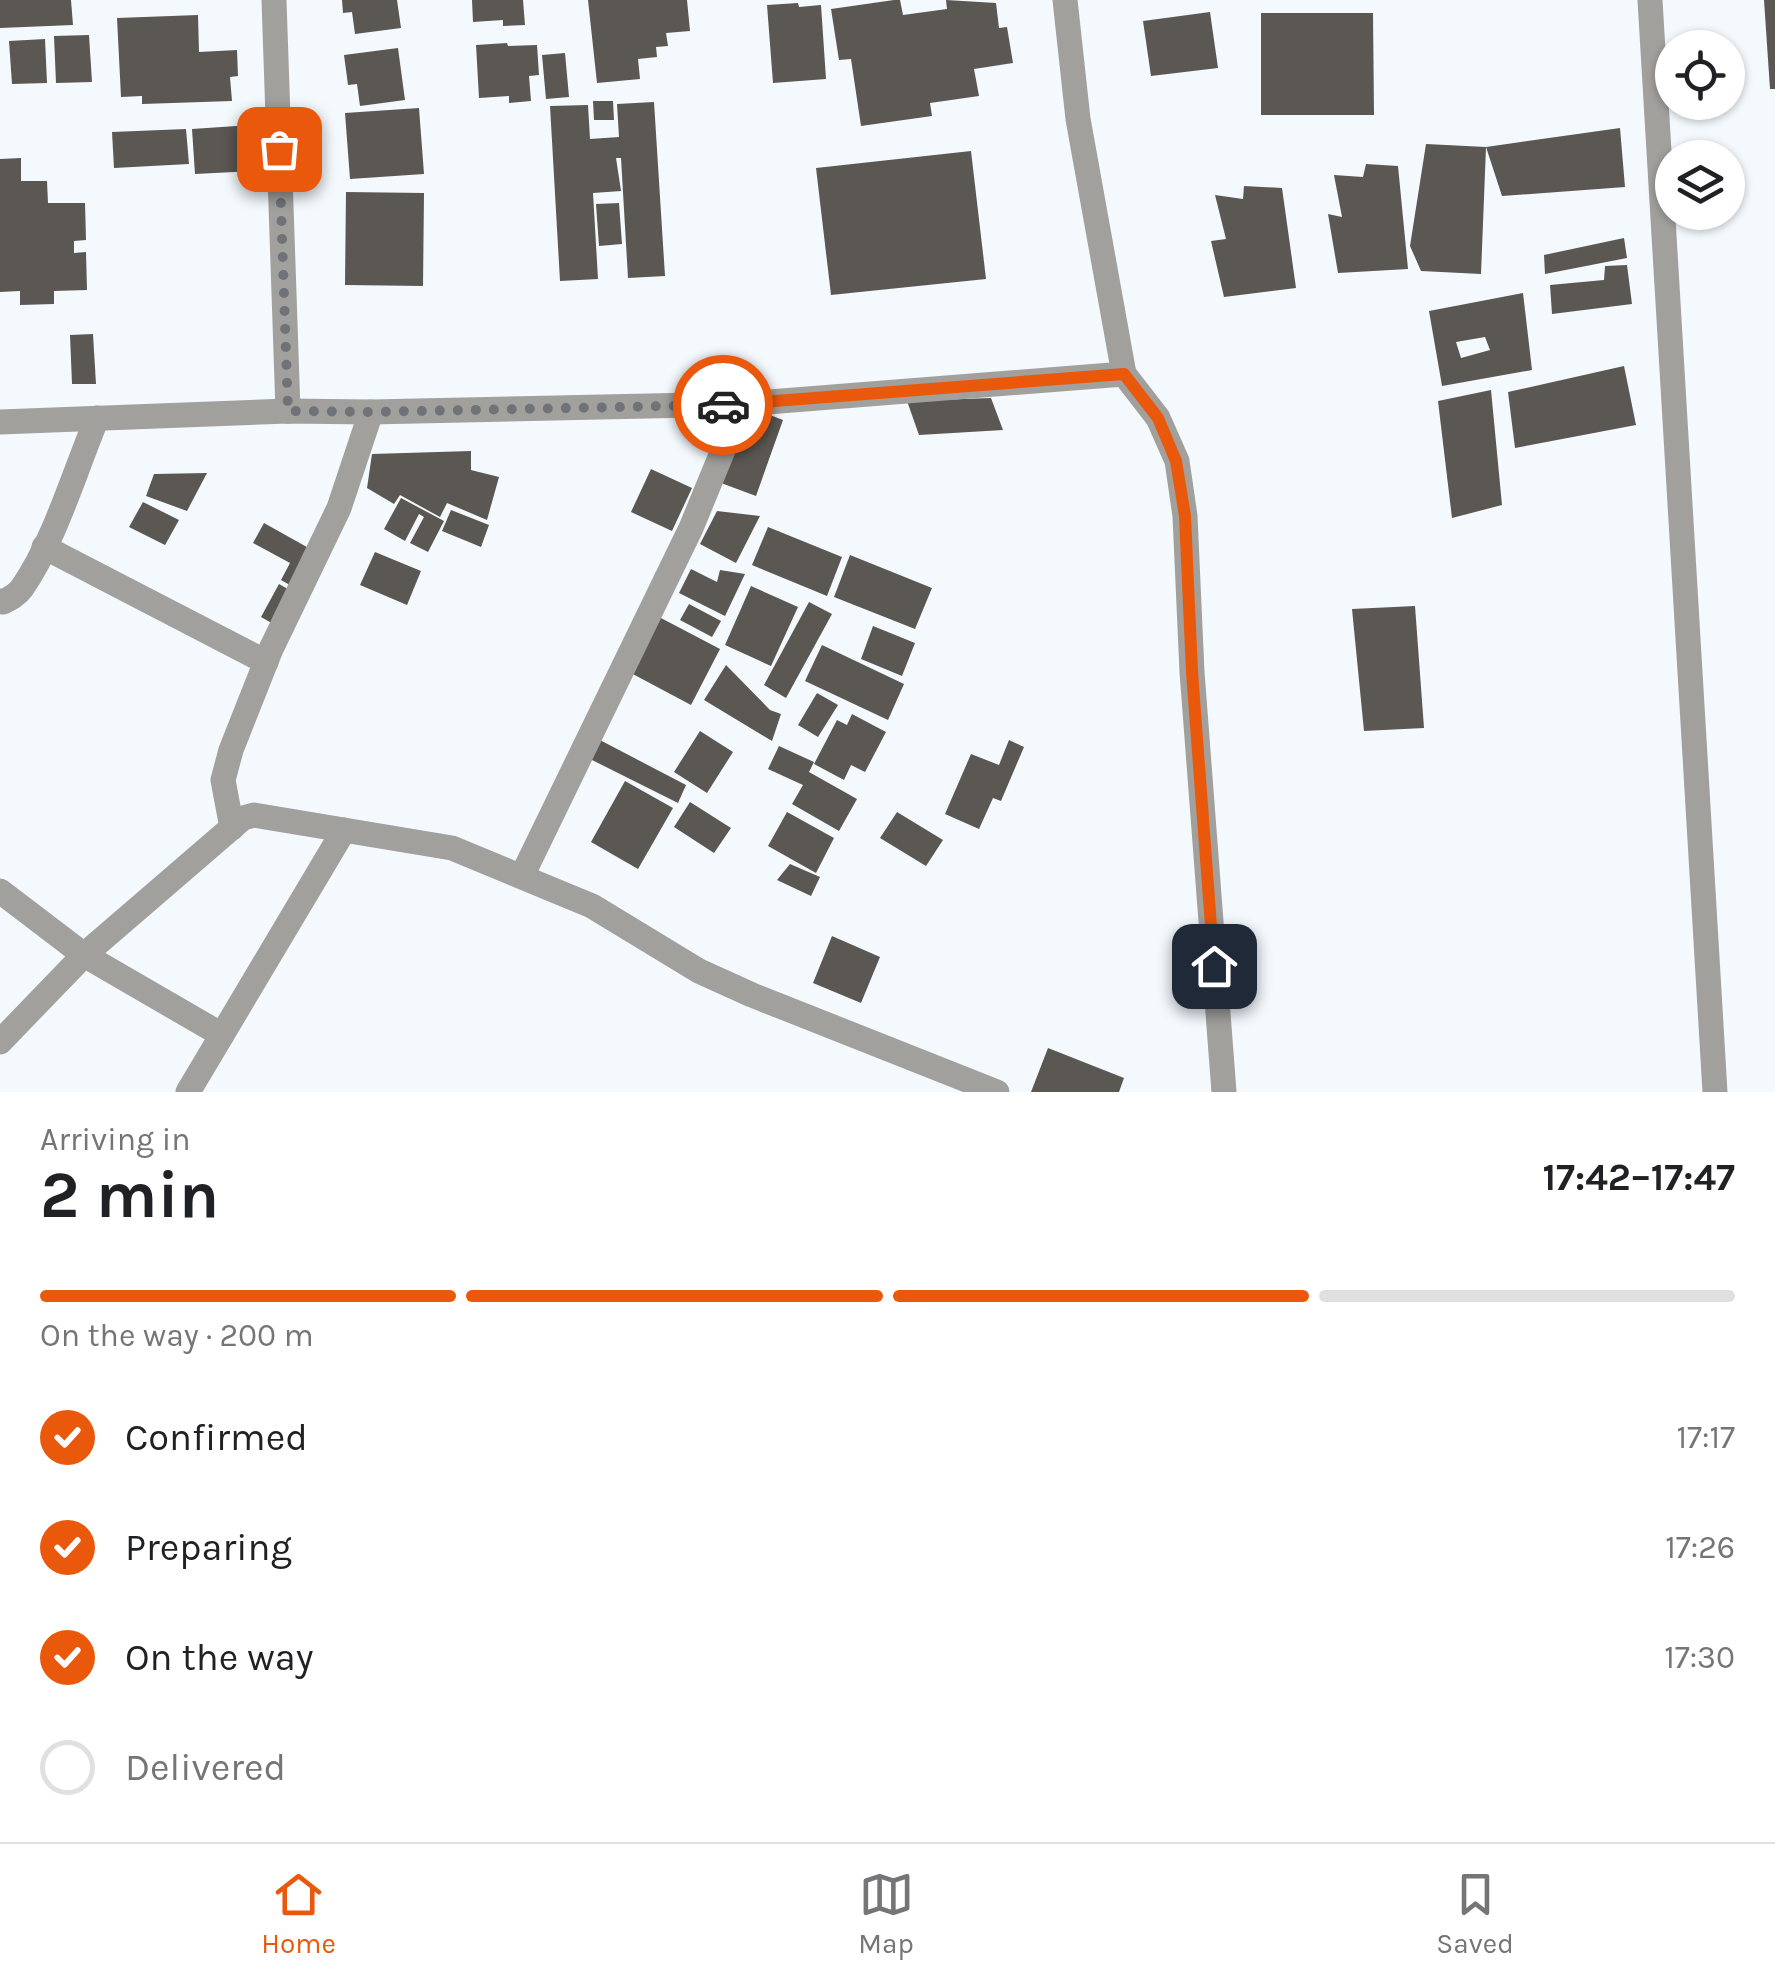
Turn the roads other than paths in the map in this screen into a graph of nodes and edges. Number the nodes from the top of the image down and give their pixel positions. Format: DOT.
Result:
graph roads {
  1 [pos="274,0"];
  2 [pos="1065,0"];
  3 [pos="1650,0"];
  4 [pos="1124,374"];
  5 [pos="742,404"];
  6 [pos="288,411"];
  7 [pos="370,412"];
  8 [pos="97,418"];
  9 [pos="0,422"];
  10 [pos="44,547"];
  11 [pos="0,601"];
  12 [pos="266,662"];
  13 [pos="232,828"];
  14 [pos="344,830"];
  15 [pos="522,876"];
  16 [pos="0,891"];
  17 [pos="84,956"];
  18 [pos="4,1028"];
  19 [pos="222,1035"];
  20 [pos="188,1092"];
  21 [pos="997,1092"];
  22 [pos="1224,1092"];
  23 [pos="1715,1092"];
  1 -- 6 [label="street"];
  2 -- 4 [label="street"];
  3 -- 23 [label="street"];
  4 -- 5 [label="street"];
  4 -- 22 [label="street"];
  5 -- 7 [label="street"];
  5 -- 15 [label="street"];
  6 -- 7 [label="street"];
  6 -- 8 [label="street"];
  7 -- 12 [label="street"];
  8 -- 9 [label="street"];
  8 -- 10 [label="street"];
  10 -- 11 [label="street"];
  10 -- 12 [label="street"];
  12 -- 13 [label="street"];
  13 -- 14 [label="street"];
  13 -- 17 [label="street"];
  14 -- 15 [label="street"];
  14 -- 19 [label="street"];
  15 -- 21 [label="street"];
  16 -- 17 [label="street"];
  17 -- 18 [label="street"];
  17 -- 19 [label="street"];
  19 -- 20 [label="street"];
}
